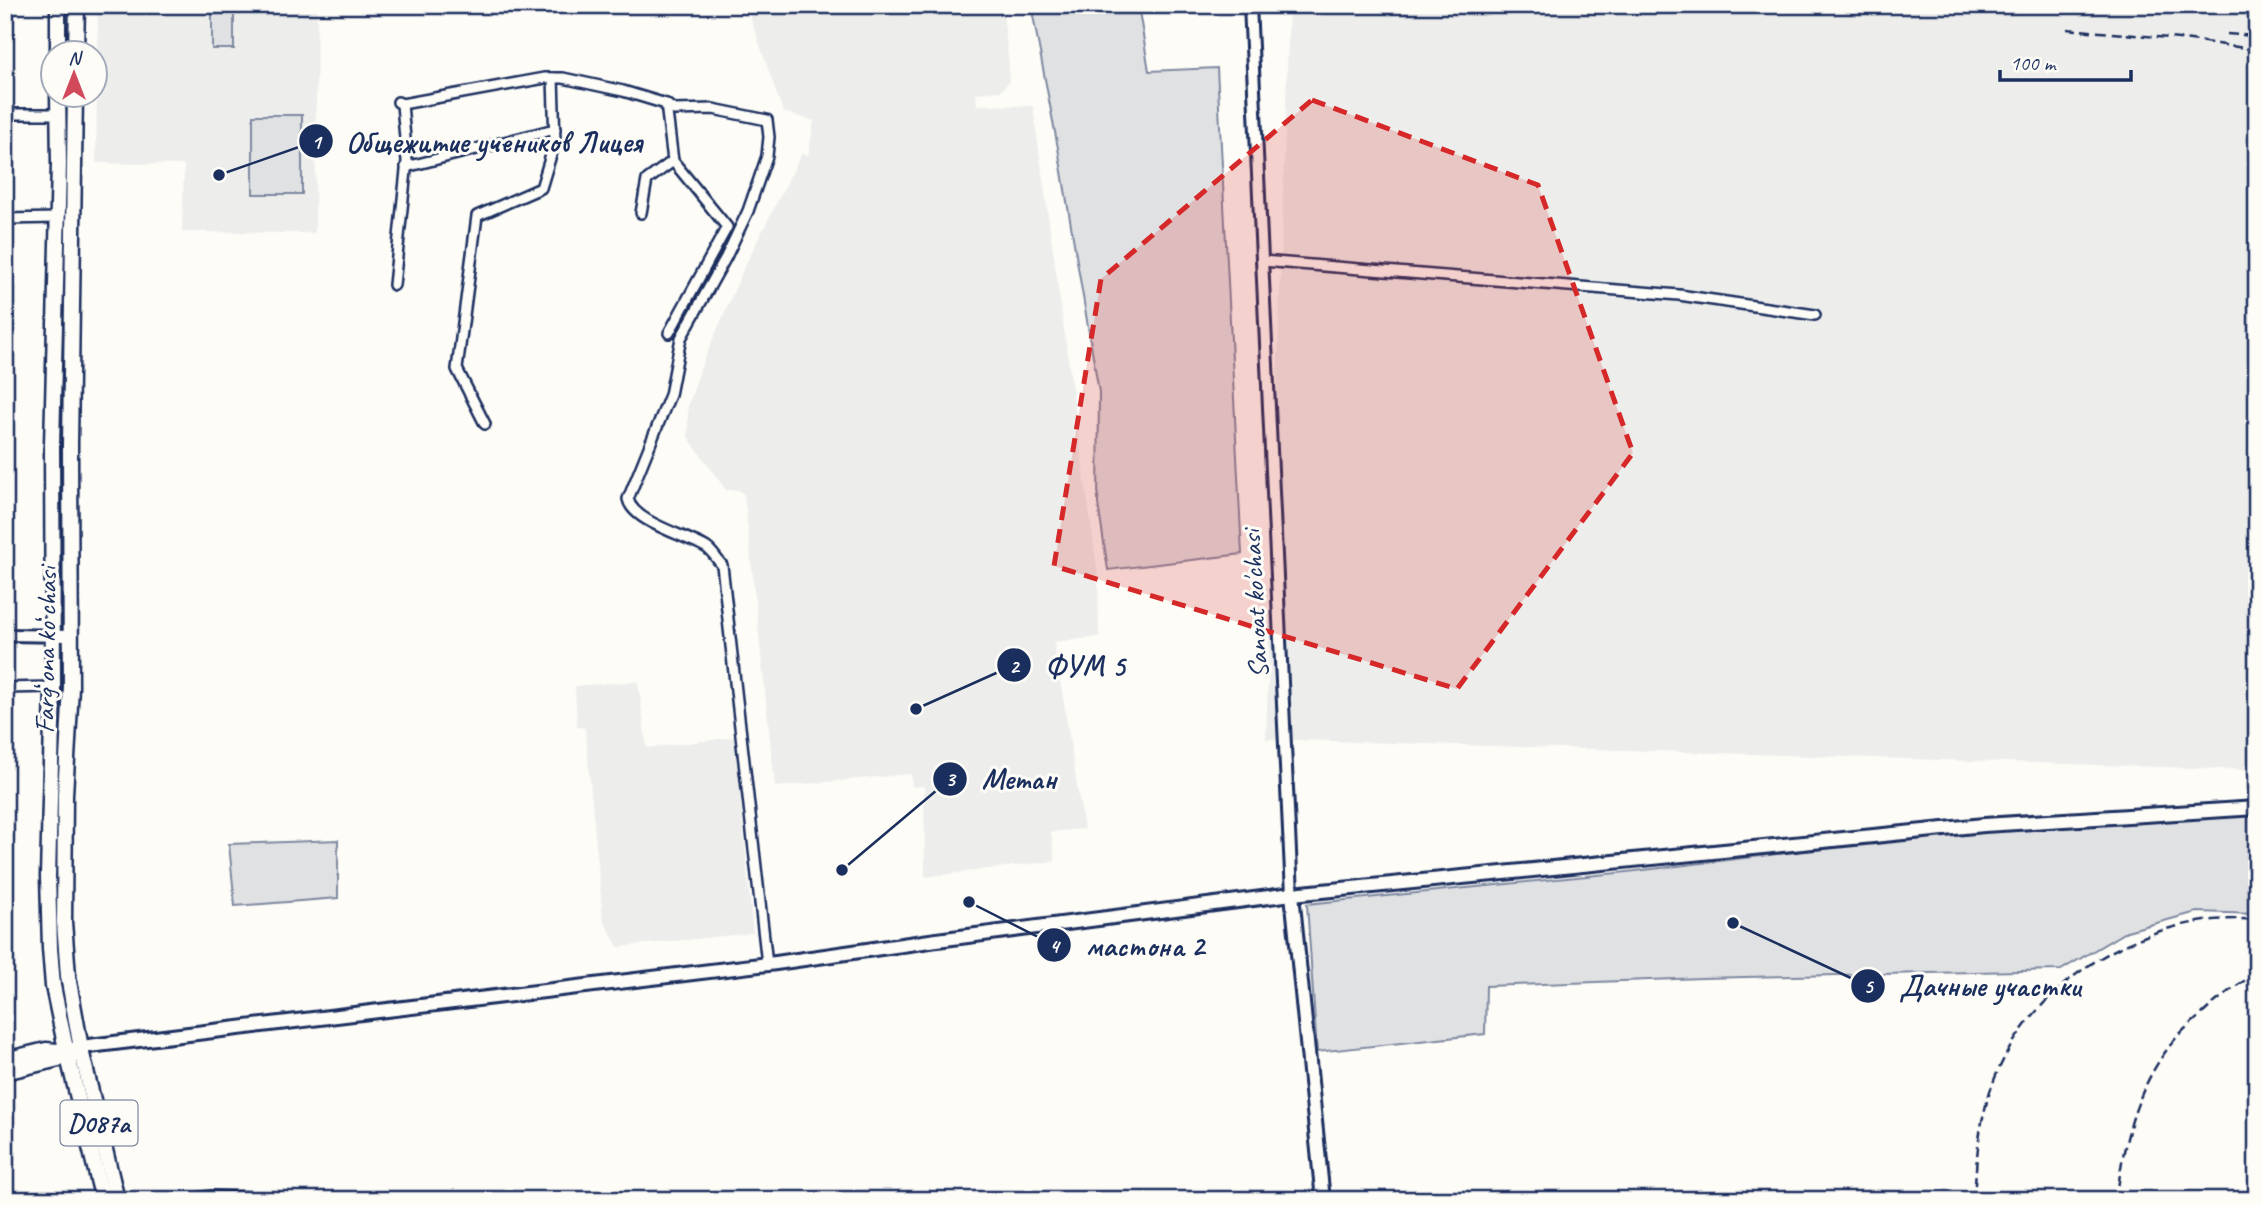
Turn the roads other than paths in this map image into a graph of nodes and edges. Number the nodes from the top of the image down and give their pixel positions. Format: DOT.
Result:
graph roads {
  1 [pos="58,5"];
  2 [pos="76,5"];
  3 [pos="1250,5"];
  4 [pos="58,38"];
  5 [pos="76,38"];
  6 [pos="553,78"];
  7 [pos="666,104"];
  8 [pos="58,108"];
  9 [pos="75,108"];
  10 [pos="5,114"];
  11 [pos="58,114"];
  12 [pos="555,130"];
  13 [pos="673,161"];
  14 [pos="406,167"];
  15 [pos="641,213"];
  16 [pos="57,218"];
  17 [pos="5,219"];
  18 [pos="1262,261"];
  19 [pos="394,285"];
  20 [pos="1815,315"];
  21 [pos="669,333"];
  22 [pos="485,424"];
  23 [pos="5,635"];
  24 [pos="53,635"];
  25 [pos="71,636"];
  26 [pos="53,687"];
  27 [pos="5,688"];
  28 [pos="2257,808"];
  29 [pos="1293,894"];
  30 [pos="767,964"];
  31 [pos="74,1052"];
  32 [pos="5,1060"];
  33 [pos="5,1072"];
  34 [pos="103,1200"];
  35 [pos="117,1200"];
  36 [pos="184,1200"];
  37 [pos="247,1200"];
  38 [pos="1322,1200"];
  1 -- 4 [label="main road"];
  2 -- 5 [label="main road"];
  3 -- 18 [label="street, Sanoat ko'chasi"];
  6 -- 7 [label="street"];
  6 -- 12 [label="street"];
  6 -- 14 [label="street"];
  7 -- 13 [label="street"];
  7 -- 30 [label="street"];
  8 -- 11 [label="main road, Fargʻona koʻchasi"];
  9 -- 25 [label="main road, Fargʻona koʻchasi"];
  10 -- 11 [label="street"];
  11 -- 16 [label="main road, Fargʻona koʻchasi"];
  12 -- 14 [label="street"];
  12 -- 22 [label="street"];
  13 -- 15 [label="street"];
  13 -- 21 [label="street"];
  14 -- 19 [label="street"];
  16 -- 17 [label="street"];
  16 -- 24 [label="main road, Fargʻona koʻchasi"];
  18 -- 20 [label="street"];
  18 -- 29 [label="street, Sanoat ko'chasi"];
  23 -- 24 [label="street"];
  24 -- 25 [label="street"];
  24 -- 26 [label="main road, Fargʻona koʻchasi"];
  25 -- 31 [label="main road, Fargʻona koʻchasi"];
  26 -- 27 [label="street"];
  26 -- 31 [label="main road, Fargʻona koʻchasi"];
  28 -- 29 [label="main road"];
  29 -- 30 [label="main road"];
  29 -- 38 [label="main road, Sanoat ko'chasi"];
  30 -- 31 [label="main road"];
  31 -- 32 [label="main road"];
  31 -- 33 [label="main road"];
  31 -- 34 [label="main road, Fargʻona koʻchasi / D087a"];
  31 -- 35 [label="main road, Fargʻona koʻchasi / D087a"];
  36 -- 37 [label="street"];
}
